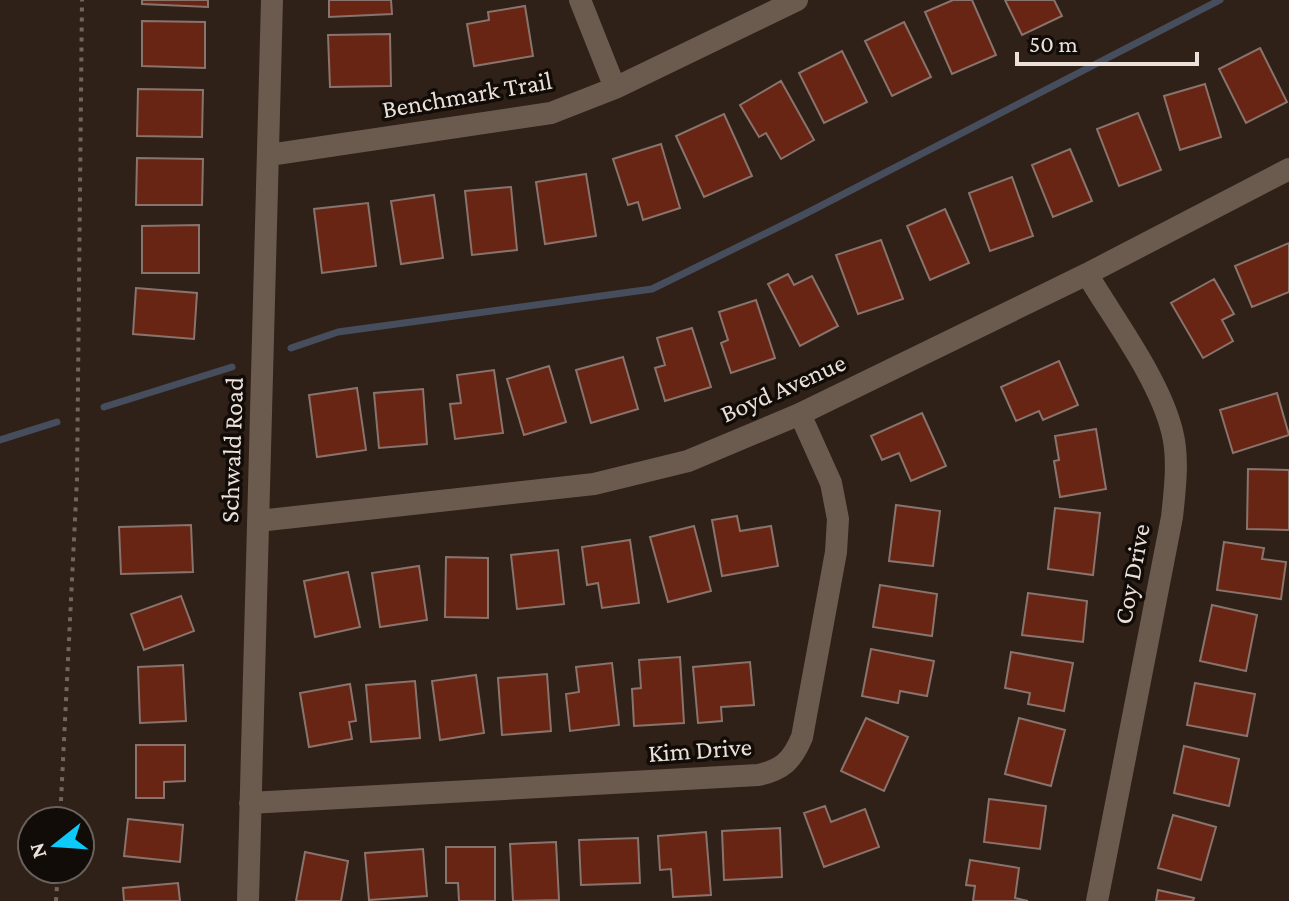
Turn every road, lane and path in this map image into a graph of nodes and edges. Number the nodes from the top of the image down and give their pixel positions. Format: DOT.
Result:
graph roads {
  1 [pos="82,0"];
  2 [pos="272,0"];
  3 [pos="580,0"];
  4 [pos="797,0"];
  5 [pos="615,88"];
  6 [pos="269,155"];
  7 [pos="1289,169"];
  8 [pos="1087,274"];
  9 [pos="800,414"];
  10 [pos="258,521"];
  11 [pos="250,803"];
  12 [pos="61,805"];
  13 [pos="248,901"];
  14 [pos="1097,901"];
  1 -- 12 [label="path"];
  2 -- 6 [label="street, Schwald Road"];
  3 -- 5 [label="street"];
  4 -- 5 [label="street, Benchmark Trail"];
  5 -- 6 [label="street, Benchmark Trail"];
  6 -- 10 [label="street, Schwald Road"];
  7 -- 8 [label="street, Boyd Avenue"];
  8 -- 9 [label="street, Boyd Avenue"];
  8 -- 14 [label="street, Coy Drive"];
  9 -- 10 [label="street, Boyd Avenue"];
  9 -- 11 [label="street, Kim Drive"];
  10 -- 11 [label="street, Schwald Road"];
  11 -- 13 [label="street, Schwald Road"];
}
